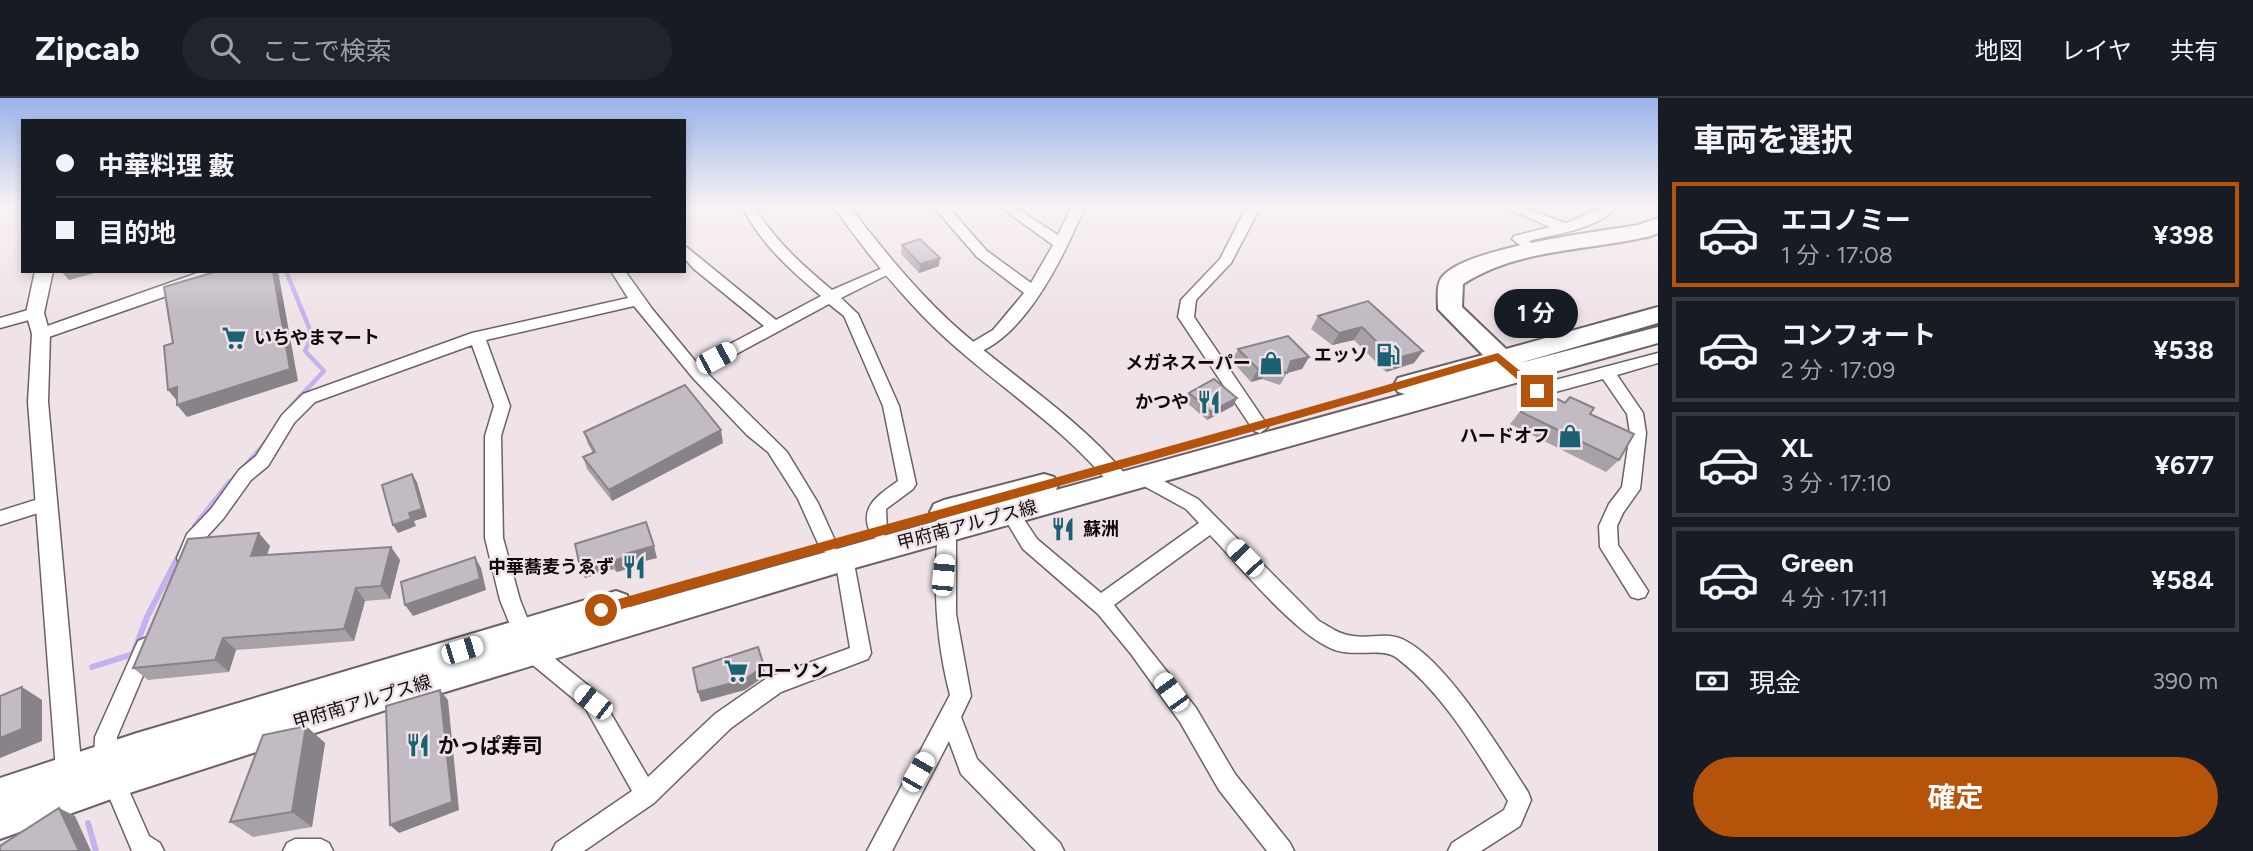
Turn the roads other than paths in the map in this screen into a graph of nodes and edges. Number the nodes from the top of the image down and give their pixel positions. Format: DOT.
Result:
graph roads {
  1 [pos="771,241"];
  2 [pos="868,241"];
  3 [pos="971,241"];
  4 [pos="1057,241"];
  5 [pos="1233,241"];
  6 [pos="1521,241"];
  7 [pos="1590,241"];
  8 [pos="1060,243"];
  9 [pos="686,251"];
  10 [pos="1534,252"];
  11 [pos="890,270"];
  12 [pos="44,273"];
  13 [pos="210,273"];
  14 [pos="619,273"];
  15 [pos="1031,291"];
  16 [pos="831,296"];
  17 [pos="636,301"];
  18 [pos="1658,315"];
  19 [pos="0,323"];
  20 [pos="38,324"];
  21 [pos="775,327"];
  22 [pos="1658,335"];
  23 [pos="477,337"];
  24 [pos="971,350"];
  25 [pos="1658,358"];
  26 [pos="1508,366"];
  27 [pos="696,369"];
  28 [pos="1607,372"];
  29 [pos="1259,427"];
  30 [pos="1122,475"];
  31 [pos="48,503"];
  32 [pos="1011,514"];
  33 [pos="0,518"];
  34 [pos="1211,524"];
  35 [pos="877,531"];
  36 [pos="947,531"];
  37 [pos="836,552"];
  38 [pos="177,576"];
  39 [pos="1638,591"];
  40 [pos="1100,604"];
  41 [pos="155,625"];
  42 [pos="527,641"];
  43 [pos="950,716"];
  44 [pos="110,770"];
  45 [pos="70,784"];
  46 [pos="646,795"];
  47 [pos="0,796"];
  48 [pos="0,821"];
  49 [pos="152,851"];
  50 [pos="295,851"];
  51 [pos="321,851"];
  52 [pos="564,851"];
  53 [pos="879,851"];
  54 [pos="1052,851"];
  55 [pos="1282,851"];
  56 [pos="1460,851"];
  1 -- 16 [label="street"];
  2 -- 11 [label="street"];
  3 -- 15 [label="street"];
  4 -- 8 [label="street"];
  5 -- 29 [label="street"];
  6 -- 10 [label="street"];
  7 -- 10 [label="main road"];
  8 -- 15 [label="street"];
  9 -- 21 [label="street"];
  10 -- 26 [label="main road"];
  11 -- 16 [label="street"];
  11 -- 24 [label="street"];
  12 -- 20 [label="street"];
  13 -- 20 [label="street"];
  14 -- 17 [label="street"];
  15 -- 24 [label="street"];
  16 -- 21 [label="street"];
  16 -- 35 [label="street"];
  17 -- 23 [label="street"];
  17 -- 27 [label="street"];
  18 -- 26 [label="main road, 甲府南アルプス線"];
  19 -- 20 [label="street"];
  20 -- 31 [label="street"];
  21 -- 27 [label="street"];
  22 -- 26 [label="main road, 甲府南アルプス線"];
  23 -- 38 [label="street"];
  23 -- 42 [label="street"];
  24 -- 30 [label="street"];
  25 -- 28 [label="street"];
  26 -- 28 [label="street"];
  26 -- 29 [label="main road, 甲府南アルプス線"];
  26 -- 30 [label="main road, 甲府南アルプス線"];
  27 -- 37 [label="street"];
  28 -- 39 [label="street"];
  29 -- 30 [label="main road, 甲府南アルプス線"];
  30 -- 32 [label="main road, 甲府南アルプス線"];
  30 -- 34 [label="street"];
  30 -- 35 [label="main road, 甲府南アルプス線"];
  31 -- 33 [label="street"];
  31 -- 45 [label="street"];
  32 -- 36 [label="main road, 甲府南アルプス線"];
  32 -- 40 [label="street"];
  34 -- 40 [label="street"];
  34 -- 56 [label="street"];
  35 -- 37 [label="main road, 甲府南アルプス線"];
  36 -- 37 [label="main road, 甲府南アルプス線"];
  36 -- 43 [label="street"];
  37 -- 42 [label="main road, 甲府南アルプス線"];
  37 -- 46 [label="street"];
  40 -- 55 [label="street"];
  41 -- 44 [label="street"];
  42 -- 44 [label="main road, 甲府南アルプス線"];
  42 -- 46 [label="street"];
  43 -- 53 [label="street"];
  43 -- 54 [label="street"];
  44 -- 45 [label="main road, 甲府南アルプス線"];
  44 -- 49 [label="street"];
  45 -- 47 [label="main road, 甲府南アルプス線"];
  45 -- 48 [label="main road, 甲府南アルプス線"];
  46 -- 52 [label="street"];
  50 -- 51 [label="street"];
}
